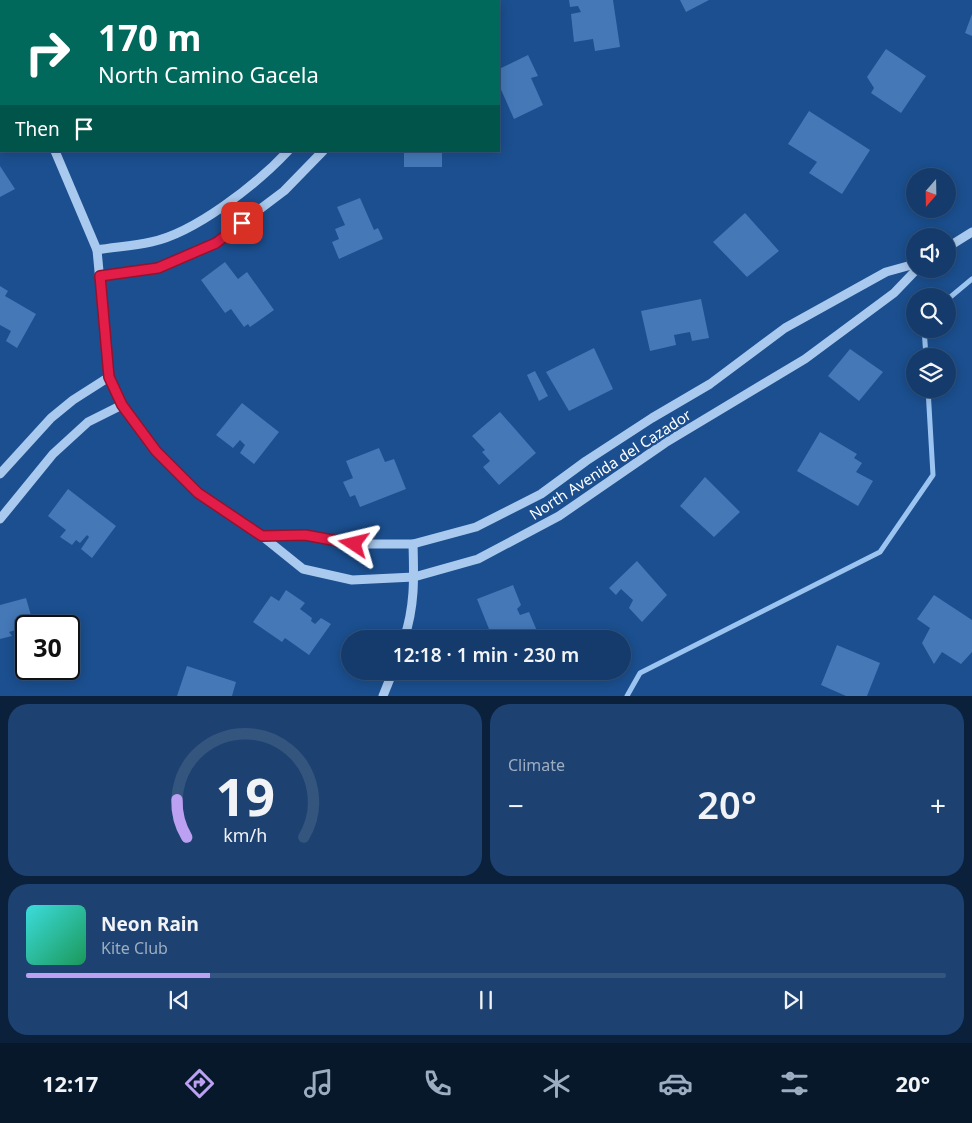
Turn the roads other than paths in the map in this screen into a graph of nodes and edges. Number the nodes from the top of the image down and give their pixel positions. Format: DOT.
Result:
graph roads {
  1 [pos="55,152"];
  2 [pos="287,152"];
  3 [pos="322,152"];
  4 [pos="972,232"];
  5 [pos="956,242"];
  6 [pos="97,250"];
  7 [pos="906,266"];
  8 [pos="100,276"];
  9 [pos="908,278"];
  10 [pos="109,377"];
  11 [pos="122,405"];
  12 [pos="0,474"];
  13 [pos="0,519"];
  14 [pos="262,536"];
  15 [pos="413,544"];
  16 [pos="414,577"];
  17 [pos="407,630"];
  18 [pos="389,680"];
  19 [pos="383,696"];
  1 -- 6 [label="street, North Avenida del Cazador"];
  2 -- 6 [label="street"];
  3 -- 8 [label="street"];
  4 -- 5 [label="street"];
  6 -- 8 [label="street, North Avenida del Cazador"];
  7 -- 15 [label="street, North Avenida del Cazador"];
  8 -- 10 [label="street, North Avenida del Cazador"];
  9 -- 16 [label="street, North Avenida del Cazador"];
  10 -- 11 [label="street, North Avenida del Cazador"];
  10 -- 12 [label="street"];
  11 -- 13 [label="street"];
  11 -- 14 [label="street, North Avenida del Cazador"];
  14 -- 15 [label="street, North Avenida del Cazador"];
  14 -- 16 [label="street, North Avenida del Cazador"];
  15 -- 16 [label="street"];
  16 -- 17 [label="street"];
  18 -- 19 [label="street"];
}
